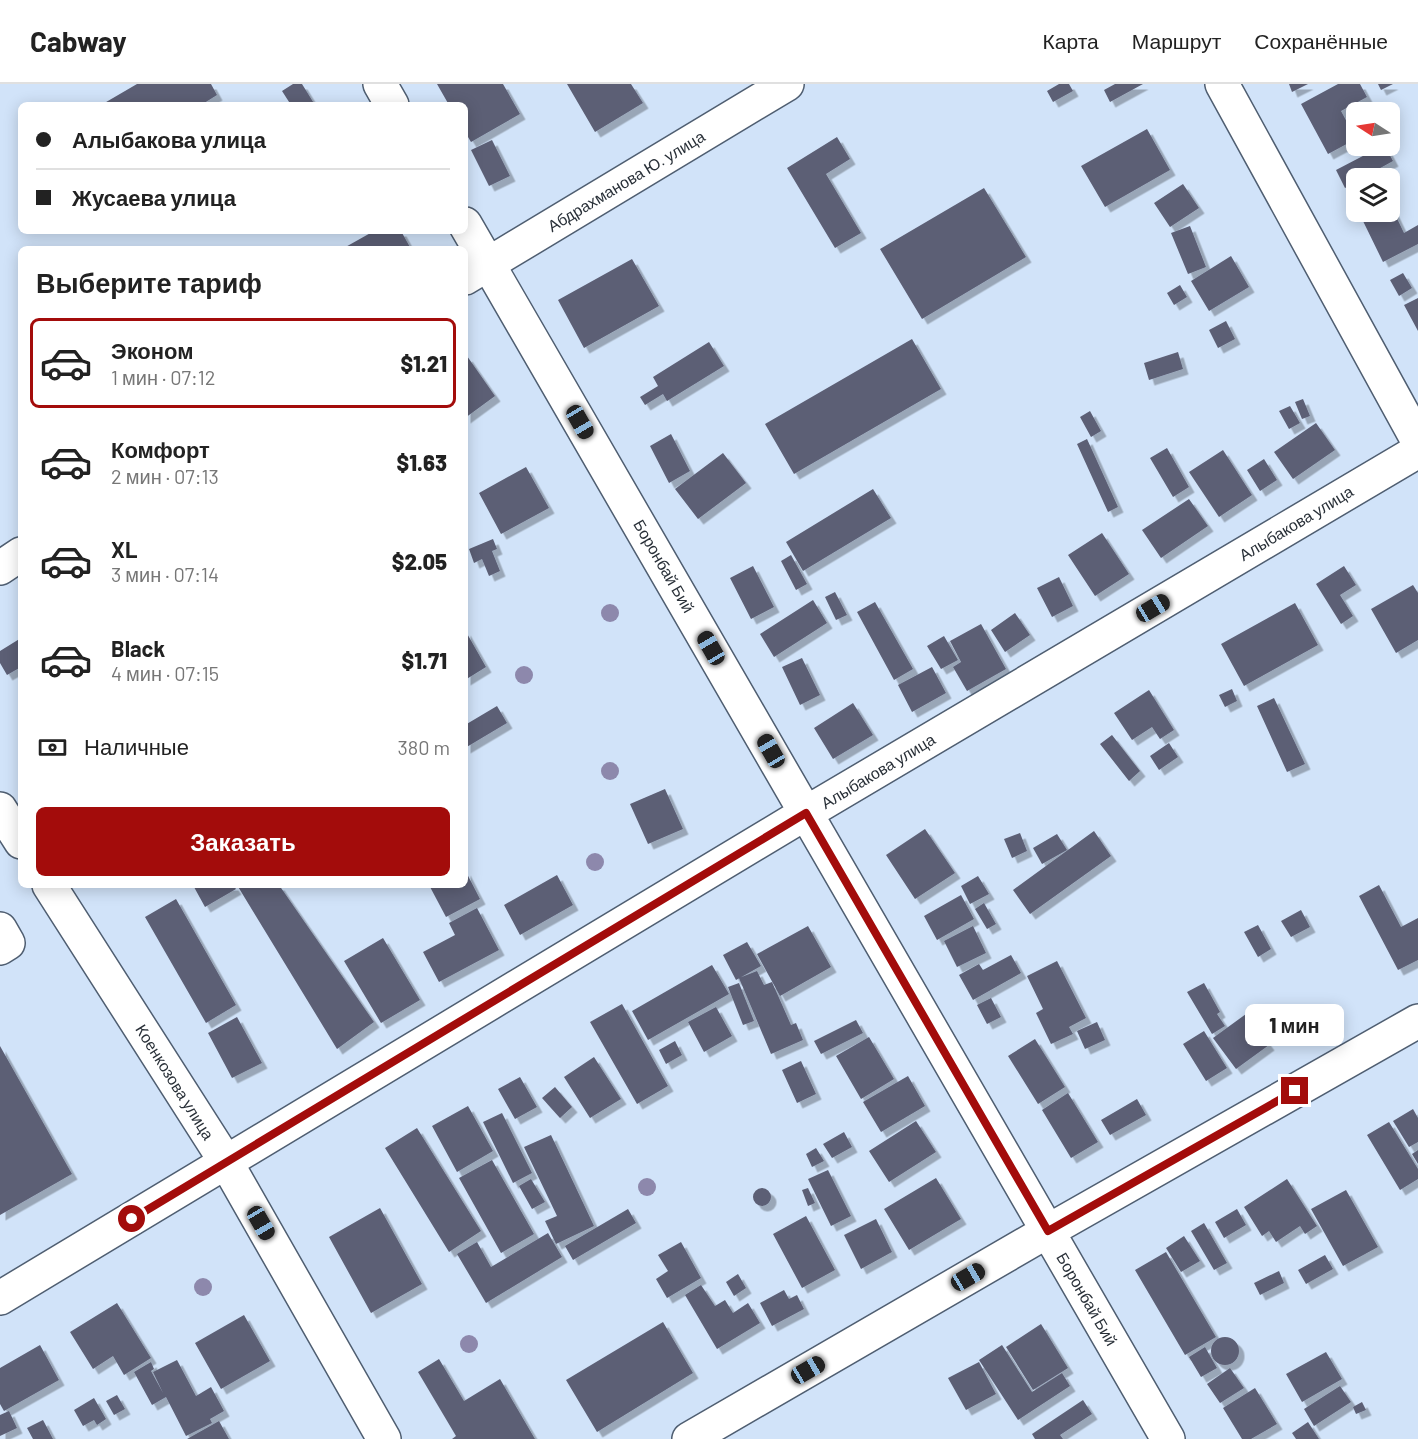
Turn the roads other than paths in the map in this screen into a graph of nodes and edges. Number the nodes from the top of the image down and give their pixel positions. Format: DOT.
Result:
graph roads {
  1 [pos="380,84"];
  2 [pos="787,84"];
  3 [pos="1222,84"];
  4 [pos="390,102"];
  5 [pos="467,234"];
  6 [pos="476,271"];
  7 [pos="1418,441"];
  8 [pos="1418,451"];
  9 [pos="18,556"];
  10 [pos="0,568"];
  11 [pos="0,809"];
  12 [pos="806,813"];
  13 [pos="18,837"];
  14 [pos="51,888"];
  15 [pos="0,929"];
  16 [pos="0,948"];
  17 [pos="1418,1021"];
  18 [pos="226,1162"];
  19 [pos="1048,1231"];
  20 [pos="0,1298"];
  21 [pos="384,1439"];
  22 [pos="688,1439"];
  23 [pos="1168,1439"];
  1 -- 4 [label="street"];
  2 -- 6 [label="street, Абдрахманова Ю. улица"];
  3 -- 7 [label="street"];
  5 -- 6 [label="street, Боронбай Бий"];
  6 -- 12 [label="street, Боронбай Бий"];
  8 -- 12 [label="street, Алыбакова улица"];
  9 -- 10 [label="street"];
  11 -- 13 [label="street"];
  12 -- 18 [label="street, Алыбакова улица"];
  12 -- 19 [label="street, Боронбай Бий"];
  14 -- 18 [label="street, Коенкозова улица"];
  15 -- 16 [label="street"];
  17 -- 19 [label="street"];
  18 -- 20 [label="street, Алыбакова улица"];
  18 -- 21 [label="street, Коенкозова улица"];
  19 -- 22 [label="street"];
  19 -- 23 [label="street, Боронбай Бий"];
}
